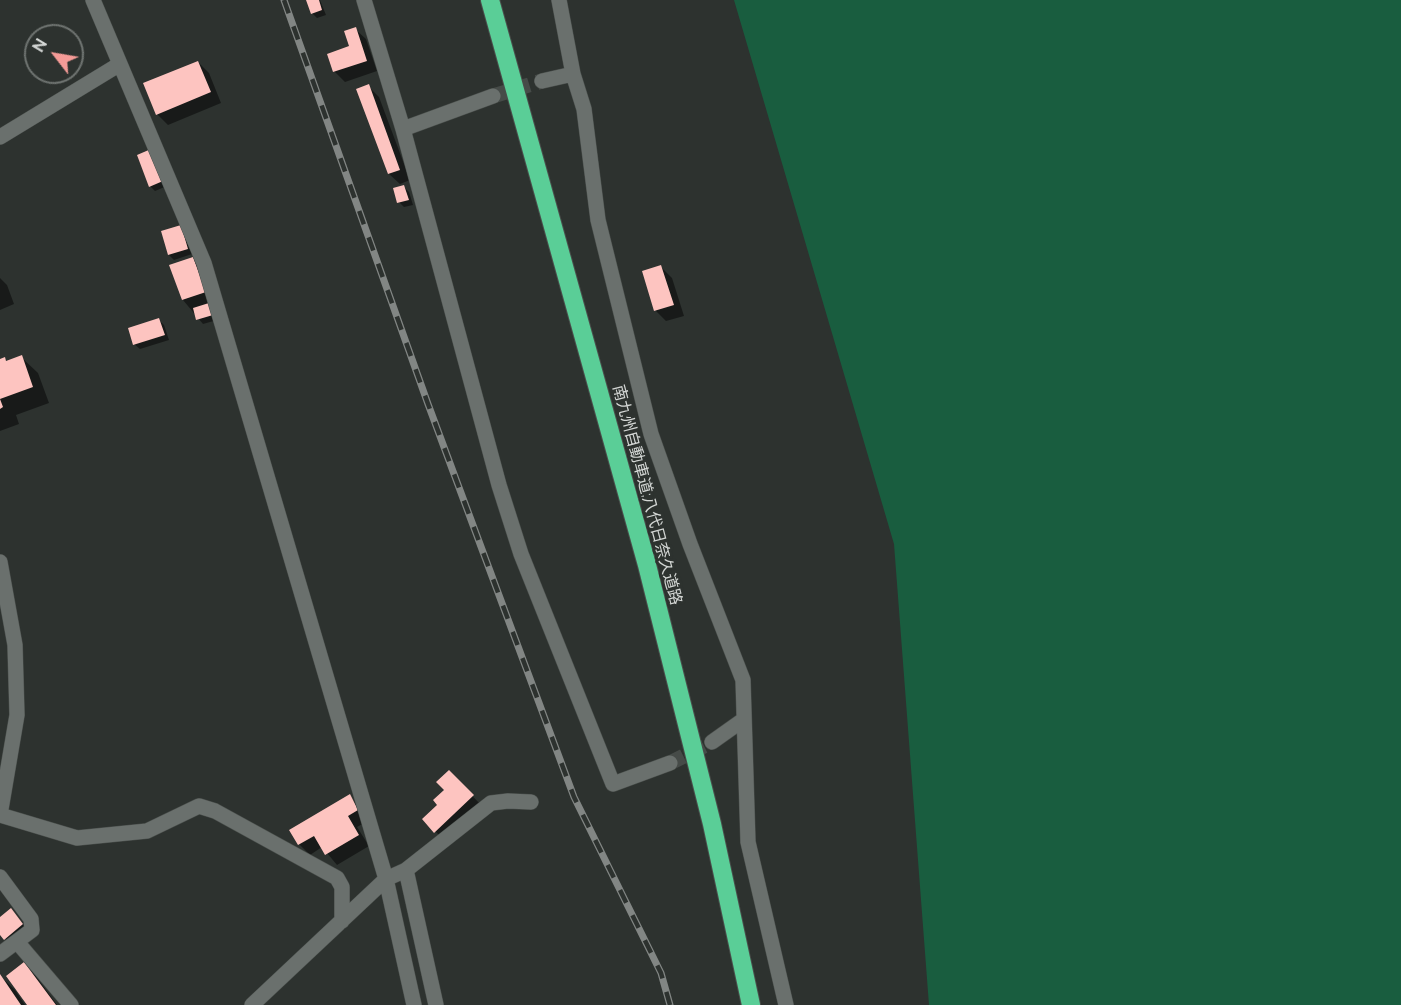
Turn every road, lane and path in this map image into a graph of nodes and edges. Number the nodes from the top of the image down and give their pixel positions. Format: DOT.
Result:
graph roads {
  1 [pos="93,0"];
  2 [pos="364,0"];
  3 [pos="490,0"];
  4 [pos="559,0"];
  5 [pos="120,64"];
  6 [pos="573,74"];
  7 [pos="542,81"];
  8 [pos="493,96"];
  9 [pos="403,129"];
  10 [pos="0,137"];
  11 [pos="0,562"];
  12 [pos="743,720"];
  13 [pos="712,742"];
  14 [pos="670,763"];
  15 [pos="531,802"];
  16 [pos="406,870"];
  17 [pos="0,877"];
  18 [pos="387,879"];
  19 [pos="342,921"];
  20 [pos="18,943"];
  21 [pos="0,954"];
  22 [pos="71,1005"];
  23 [pos="252,1005"];
  24 [pos="414,1005"];
  25 [pos="436,1005"];
  26 [pos="751,1005"];
  27 [pos="786,1005"];
  1 -- 5 [label="street"];
  2 -- 9 [label="street"];
  3 -- 26 [label="highway, 南九州自動車道;八代日奈久道路"];
  4 -- 6 [label="street"];
  5 -- 10 [label="street"];
  5 -- 18 [label="street"];
  6 -- 7 [label="street"];
  6 -- 12 [label="street"];
  8 -- 9 [label="street"];
  9 -- 14 [label="street"];
  11 -- 19 [label="street"];
  12 -- 13 [label="street"];
  12 -- 27 [label="street"];
  15 -- 16 [label="street"];
  16 -- 18 [label="street"];
  16 -- 25 [label="street"];
  17 -- 20 [label="street"];
  18 -- 19 [label="street"];
  18 -- 24 [label="street"];
  19 -- 23 [label="street"];
  20 -- 21 [label="street"];
  20 -- 22 [label="street"];
}
